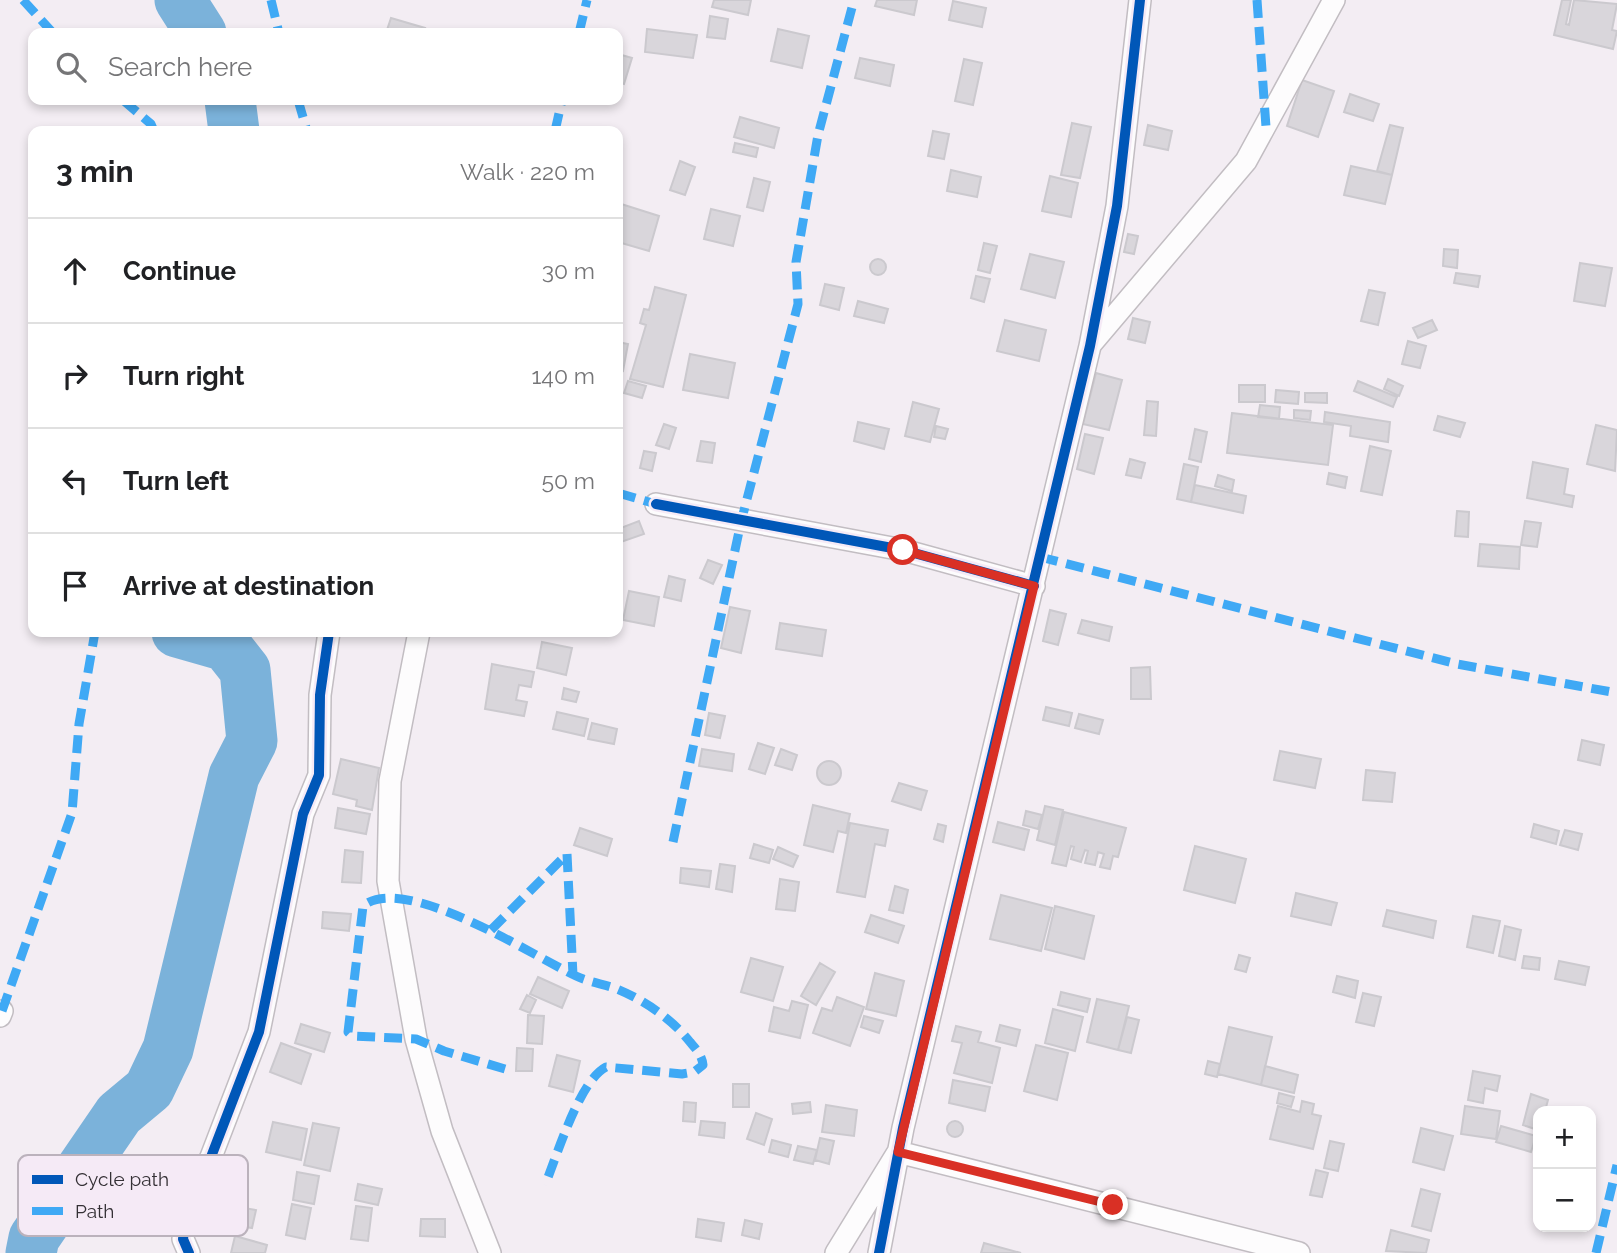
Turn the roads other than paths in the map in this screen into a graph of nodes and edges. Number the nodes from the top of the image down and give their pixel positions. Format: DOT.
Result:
graph roads {
  1 [pos="1140,0"];
  2 [pos="1334,0"];
  3 [pos="1090,346"];
  4 [pos="656,504"];
  5 [pos="1034,586"];
  6 [pos="328,637"];
  7 [pos="418,637"];
  8 [pos="898,1152"];
  9 [pos="212,1155"];
  10 [pos="183,1236"];
  11 [pos="189,1253"];
  12 [pos="490,1253"];
  13 [pos="836,1253"];
  14 [pos="879,1253"];
  15 [pos="1299,1253"];
  1 -- 3 [label="street"];
  2 -- 3 [label="street"];
  3 -- 5 [label="street"];
  4 -- 5 [label="street"];
  5 -- 8 [label="street"];
  6 -- 9 [label="street"];
  7 -- 12 [label="street"];
  8 -- 13 [label="street"];
  8 -- 14 [label="street"];
  8 -- 15 [label="street"];
  10 -- 11 [label="street"];
}
